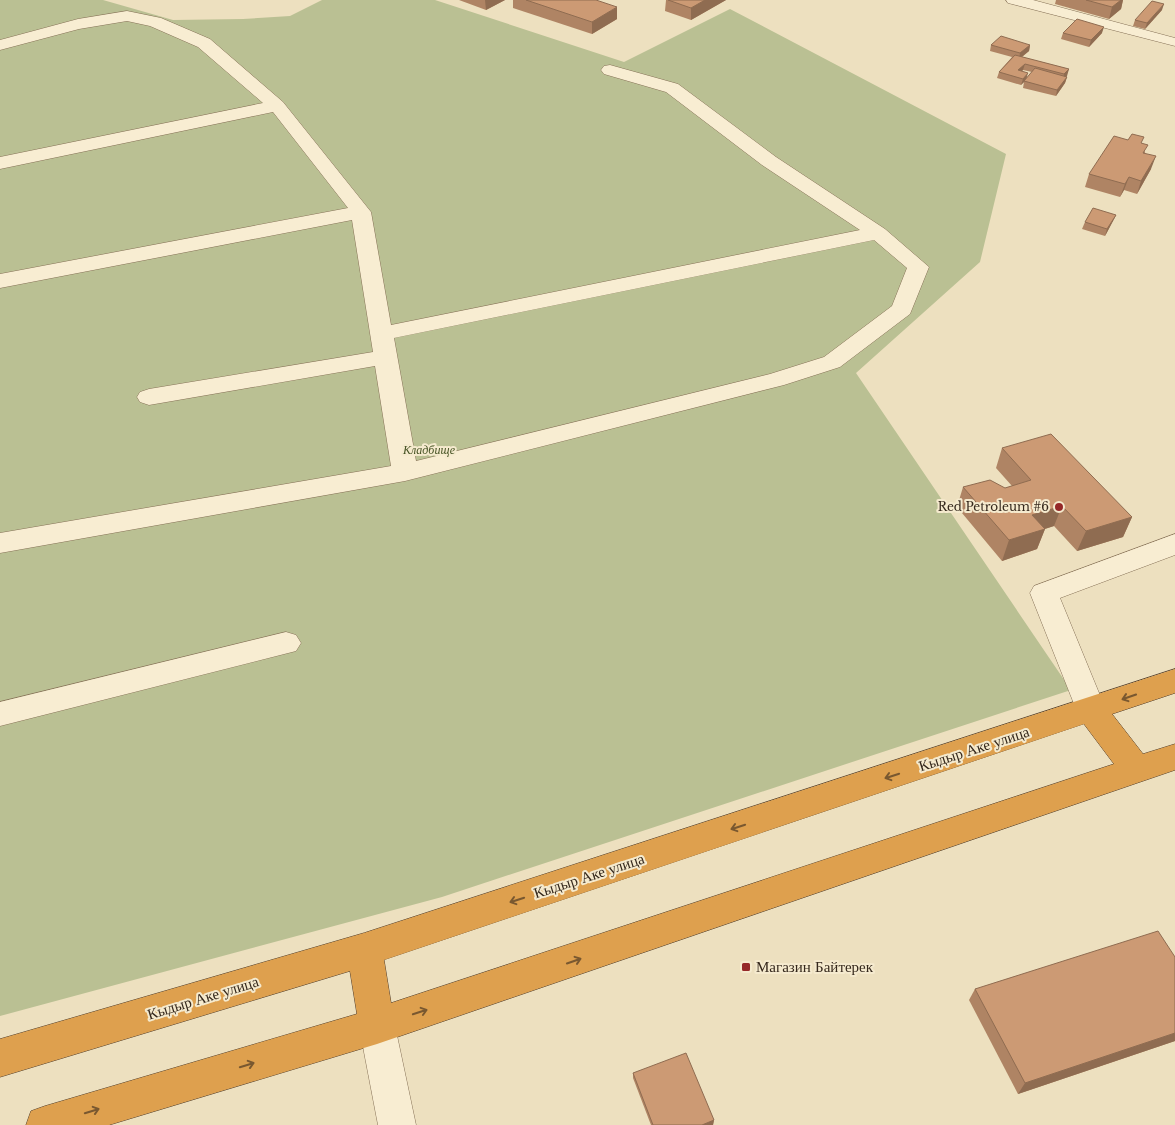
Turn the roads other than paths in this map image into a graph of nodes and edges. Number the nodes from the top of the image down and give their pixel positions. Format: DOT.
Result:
graph roads {
  1 [pos="1014,0"];
  2 [pos="1172,42"];
  3 [pos="0,45"];
  4 [pos="610,70"];
  5 [pos="277,106"];
  6 [pos="0,163"];
  7 [pos="361,212"];
  8 [pos="878,233"];
  9 [pos="0,281"];
  10 [pos="383,346"];
  11 [pos="149,397"];
  12 [pos="405,472"];
  13 [pos="0,543"];
  14 [pos="1175,544"];
  15 [pos="286,643"];
  16 [pos="1175,681"];
  17 [pos="1091,710"];
  18 [pos="0,714"];
  19 [pos="1175,757"];
  20 [pos="1137,770"];
  21 [pos="364,950"];
  22 [pos="377,1026"];
  23 [pos="0,1058"];
  24 [pos="45,1125"];
  25 [pos="397,1125"];
  1 -- 2 [label="street"];
  3 -- 5 [label="street"];
  4 -- 8 [label="street"];
  5 -- 6 [label="street"];
  5 -- 7 [label="street"];
  7 -- 9 [label="street"];
  7 -- 10 [label="street"];
  8 -- 10 [label="street"];
  8 -- 12 [label="street"];
  10 -- 11 [label="street"];
  10 -- 12 [label="street"];
  12 -- 13 [label="street"];
  14 -- 17 [label="street"];
  15 -- 18 [label="street"];
  16 -- 17 [label="highway, Кыдыр Аке улица, one-way"];
  17 -- 20 [label="highway"];
  17 -- 21 [label="highway, Кыдыр Аке улица, one-way"];
  19 -- 20 [label="highway"];
  22 -- 20 [label="highway, one-way"];
  21 -- 22 [label="highway"];
  21 -- 23 [label="highway, Кыдыр Аке улица"];
  24 -- 22 [label="highway, one-way"];
  22 -- 25 [label="street"];
}
